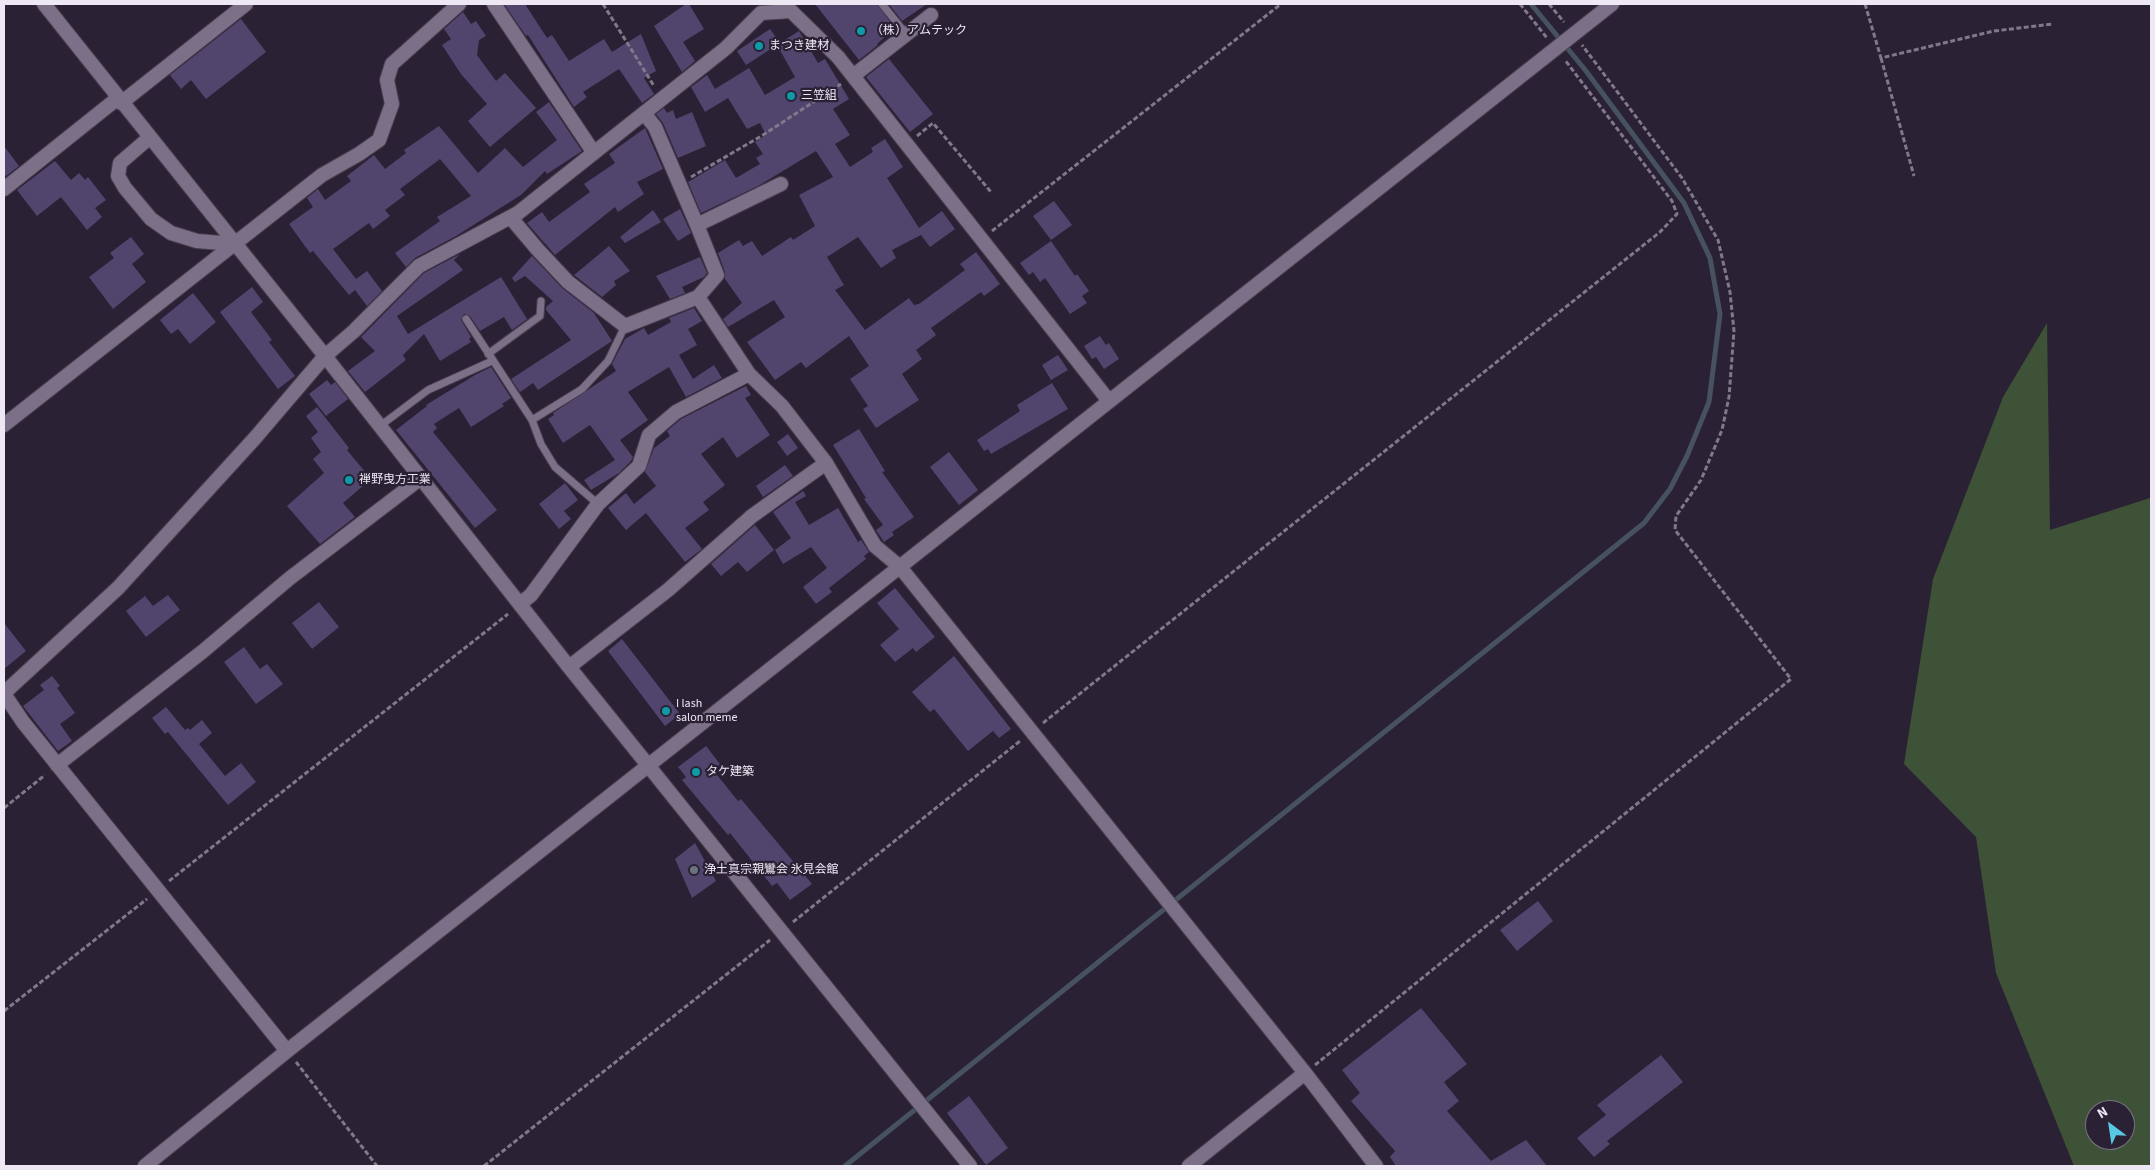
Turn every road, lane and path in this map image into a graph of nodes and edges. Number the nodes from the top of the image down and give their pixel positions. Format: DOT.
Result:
graph roads {
  1 [pos="44,4"];
  2 [pos="246,4"];
  3 [pos="459,4"];
  4 [pos="494,4"];
  5 [pos="603,4"];
  6 [pos="882,4"];
  7 [pos="1281,4"];
  8 [pos="1520,4"];
  9 [pos="1549,4"];
  10 [pos="1612,4"];
  11 [pos="1865,4"];
  12 [pos="761,8"];
  13 [pos="931,15"];
  14 [pos="2053,24"];
  15 [pos="906,34"];
  16 [pos="1573,34"];
  17 [pos="1555,48"];
  18 [pos="1881,58"];
  19 [pos="853,76"];
  20 [pos="662,98"];
  21 [pos="119,100"];
  22 [pos="644,113"];
  23 [pos="149,138"];
  24 [pos="907,144"];
  25 [pos="594,152"];
  26 [pos="1914,176"];
  27 [pos="679,183"];
  28 [pos="781,184"];
  29 [pos="4,189"];
  30 [pos="991,192"];
  31 [pos="511,218"];
  32 [pos="697,225"];
  33 [pos="982,239"];
  34 [pos="234,244"];
  35 [pos="698,297"];
  36 [pos="541,301"];
  37 [pos="466,319"];
  38 [pos="625,326"];
  39 [pos="325,356"];
  40 [pos="490,357"];
  41 [pos="749,374"];
  42 [pos="1109,401"];
  43 [pos="532,420"];
  44 [pos="4,425"];
  45 [pos="380,426"];
  46 [pos="826,463"];
  47 [pos="420,478"];
  48 [pos="598,504"];
  49 [pos="900,566"];
  50 [pos="520,604"];
  51 [pos="569,667"];
  52 [pos="4,694"];
  53 [pos="1030,732"];
  54 [pos="58,765"];
  55 [pos="648,767"];
  56 [pos="4,808"];
  57 [pos="158,890"];
  58 [pos="781,932"];
  59 [pos="4,1011"];
  60 [pos="287,1051"];
  61 [pos="1305,1073"];
  62 [pos="145,1166"];
  63 [pos="377,1166"];
  64 [pos="484,1166"];
  65 [pos="970,1166"];
  66 [pos="1189,1166"];
  67 [pos="1376,1166"];
  1 -- 21 [label="street"];
  2 -- 21 [label="street"];
  3 -- 34 [label="street"];
  4 -- 25 [label="street"];
  5 -- 20 [label="path"];
  6 -- 15 [label="lane"];
  7 -- 33 [label="path"];
  8 -- 17 [label="path"];
  9 -- 16 [label="path"];
  10 -- 16 [label="street"];
  11 -- 18 [label="path"];
  12 -- 19 [label="street"];
  12 -- 20 [label="street"];
  13 -- 15 [label="street"];
  14 -- 18 [label="path"];
  15 -- 19 [label="street"];
  16 -- 17 [label="street"];
  16 -- 61 [label="path"];
  17 -- 42 [label="street"];
  17 -- 53 [label="path"];
  18 -- 26 [label="path"];
  19 -- 24 [label="street"];
  19 -- 27 [label="path"];
  20 -- 22 [label="street"];
  21 -- 23 [label="street"];
  21 -- 29 [label="street"];
  22 -- 25 [label="street"];
  22 -- 27 [label="street"];
  23 -- 34 [label="street"];
  23 -- 34 [label="street"];
  24 -- 30 [label="path"];
  24 -- 33 [label="street"];
  25 -- 31 [label="street"];
  27 -- 32 [label="street"];
  28 -- 32 [label="street"];
  31 -- 38 [label="street"];
  31 -- 39 [label="street"];
  32 -- 35 [label="street"];
  33 -- 42 [label="street"];
  34 -- 39 [label="street"];
  34 -- 44 [label="street"];
  35 -- 38 [label="street"];
  35 -- 41 [label="street"];
  36 -- 40 [label="lane"];
  37 -- 40 [label="lane"];
  38 -- 43 [label="lane"];
  39 -- 45 [label="street"];
  39 -- 52 [label="street"];
  40 -- 43 [label="lane"];
  40 -- 45 [label="lane"];
  41 -- 46 [label="street"];
  41 -- 48 [label="street"];
  42 -- 49 [label="street"];
  43 -- 48 [label="lane"];
  45 -- 47 [label="street"];
  46 -- 49 [label="street"];
  46 -- 51 [label="street"];
  47 -- 50 [label="street"];
  47 -- 54 [label="street"];
  48 -- 50 [label="street"];
  49 -- 53 [label="street"];
  49 -- 55 [label="street"];
  50 -- 51 [label="street"];
  50 -- 57 [label="path"];
  51 -- 55 [label="street"];
  52 -- 54 [label="street"];
  53 -- 58 [label="path"];
  53 -- 61 [label="street"];
  54 -- 56 [label="path"];
  54 -- 57 [label="street"];
  55 -- 58 [label="street"];
  55 -- 60 [label="street"];
  57 -- 59 [label="path"];
  57 -- 60 [label="street"];
  58 -- 64 [label="path"];
  58 -- 65 [label="street"];
  60 -- 62 [label="street"];
  60 -- 63 [label="path"];
  61 -- 66 [label="street"];
  61 -- 67 [label="street"];
}
